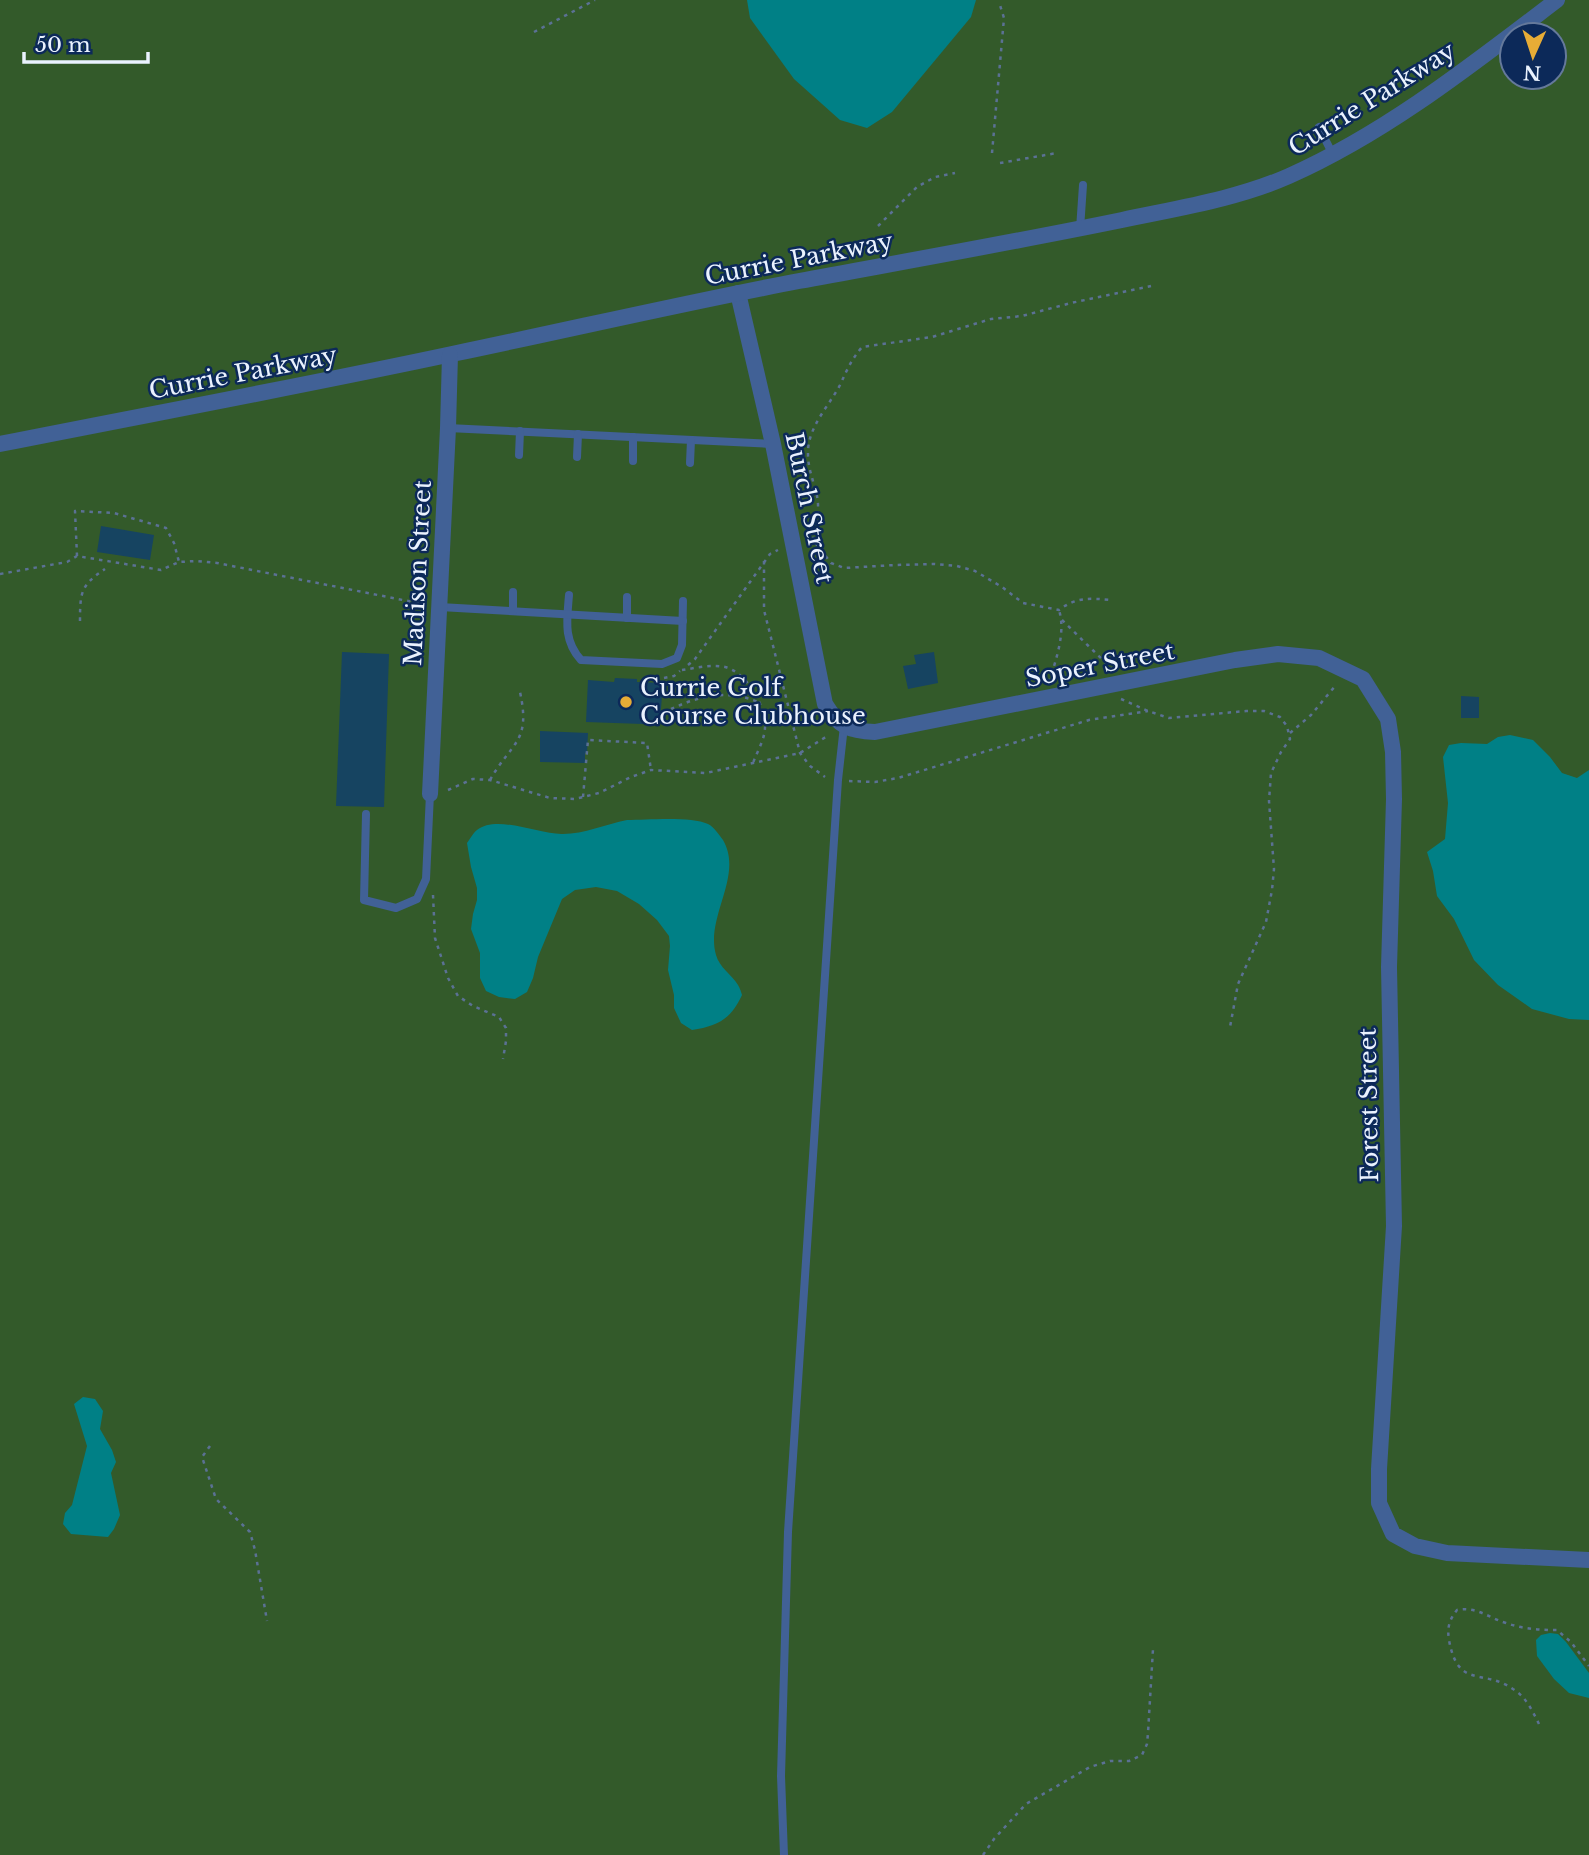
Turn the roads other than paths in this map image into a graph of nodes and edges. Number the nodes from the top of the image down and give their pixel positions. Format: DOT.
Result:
graph roads {
  1 [pos="1557,0"];
  2 [pos="1319,127"];
  3 [pos="1333,155"];
  4 [pos="1083,185"];
  5 [pos="1080,229"];
  6 [pos="738,293"];
  7 [pos="450,355"];
  8 [pos="449,428"];
  9 [pos="520,431"];
  10 [pos="578,434"];
  11 [pos="633,437"];
  12 [pos="691,440"];
  13 [pos="0,444"];
  14 [pos="773,444"];
  15 [pos="519,455"];
  16 [pos="578,457"];
  17 [pos="633,461"];
  18 [pos="690,463"];
  19 [pos="513,592"];
  20 [pos="569,595"];
  21 [pos="627,597"];
  22 [pos="683,601"];
  23 [pos="440,607"];
  24 [pos="513,611"];
  25 [pos="567,614"];
  26 [pos="627,618"];
  27 [pos="683,621"];
  28 [pos="1363,679"];
  29 [pos="844,726"];
  30 [pos="430,794"];
  31 [pos="366,814"];
  32 [pos="1589,1560"];
  33 [pos="784,1855"];
  1 -- 3 [label="street, Currie Parkway"];
  2 -- 3 [label="lane"];
  3 -- 5 [label="street, Currie Parkway"];
  4 -- 5 [label="lane"];
  5 -- 6 [label="street, Currie Parkway"];
  6 -- 7 [label="street, Currie Parkway"];
  6 -- 14 [label="street, Burch Street"];
  7 -- 8 [label="street, Madison Street"];
  7 -- 13 [label="street, Currie Parkway"];
  8 -- 9 [label="lane"];
  8 -- 23 [label="street, Madison Street"];
  9 -- 10 [label="lane"];
  9 -- 15 [label="lane"];
  10 -- 11 [label="lane"];
  10 -- 16 [label="lane"];
  11 -- 12 [label="lane"];
  11 -- 17 [label="lane"];
  12 -- 14 [label="lane"];
  12 -- 18 [label="lane"];
  14 -- 29 [label="street, Burch Street"];
  19 -- 24 [label="lane"];
  20 -- 25 [label="lane"];
  21 -- 26 [label="lane"];
  22 -- 27 [label="lane"];
  23 -- 24 [label="lane"];
  23 -- 30 [label="street, Madison Street"];
  24 -- 25 [label="lane"];
  25 -- 26 [label="lane"];
  25 -- 27 [label="lane"];
  26 -- 27 [label="lane"];
  28 -- 29 [label="street, Soper Street"];
  28 -- 32 [label="street, Forest Street"];
  29 -- 33 [label="lane"];
  30 -- 31 [label="lane"];
}
